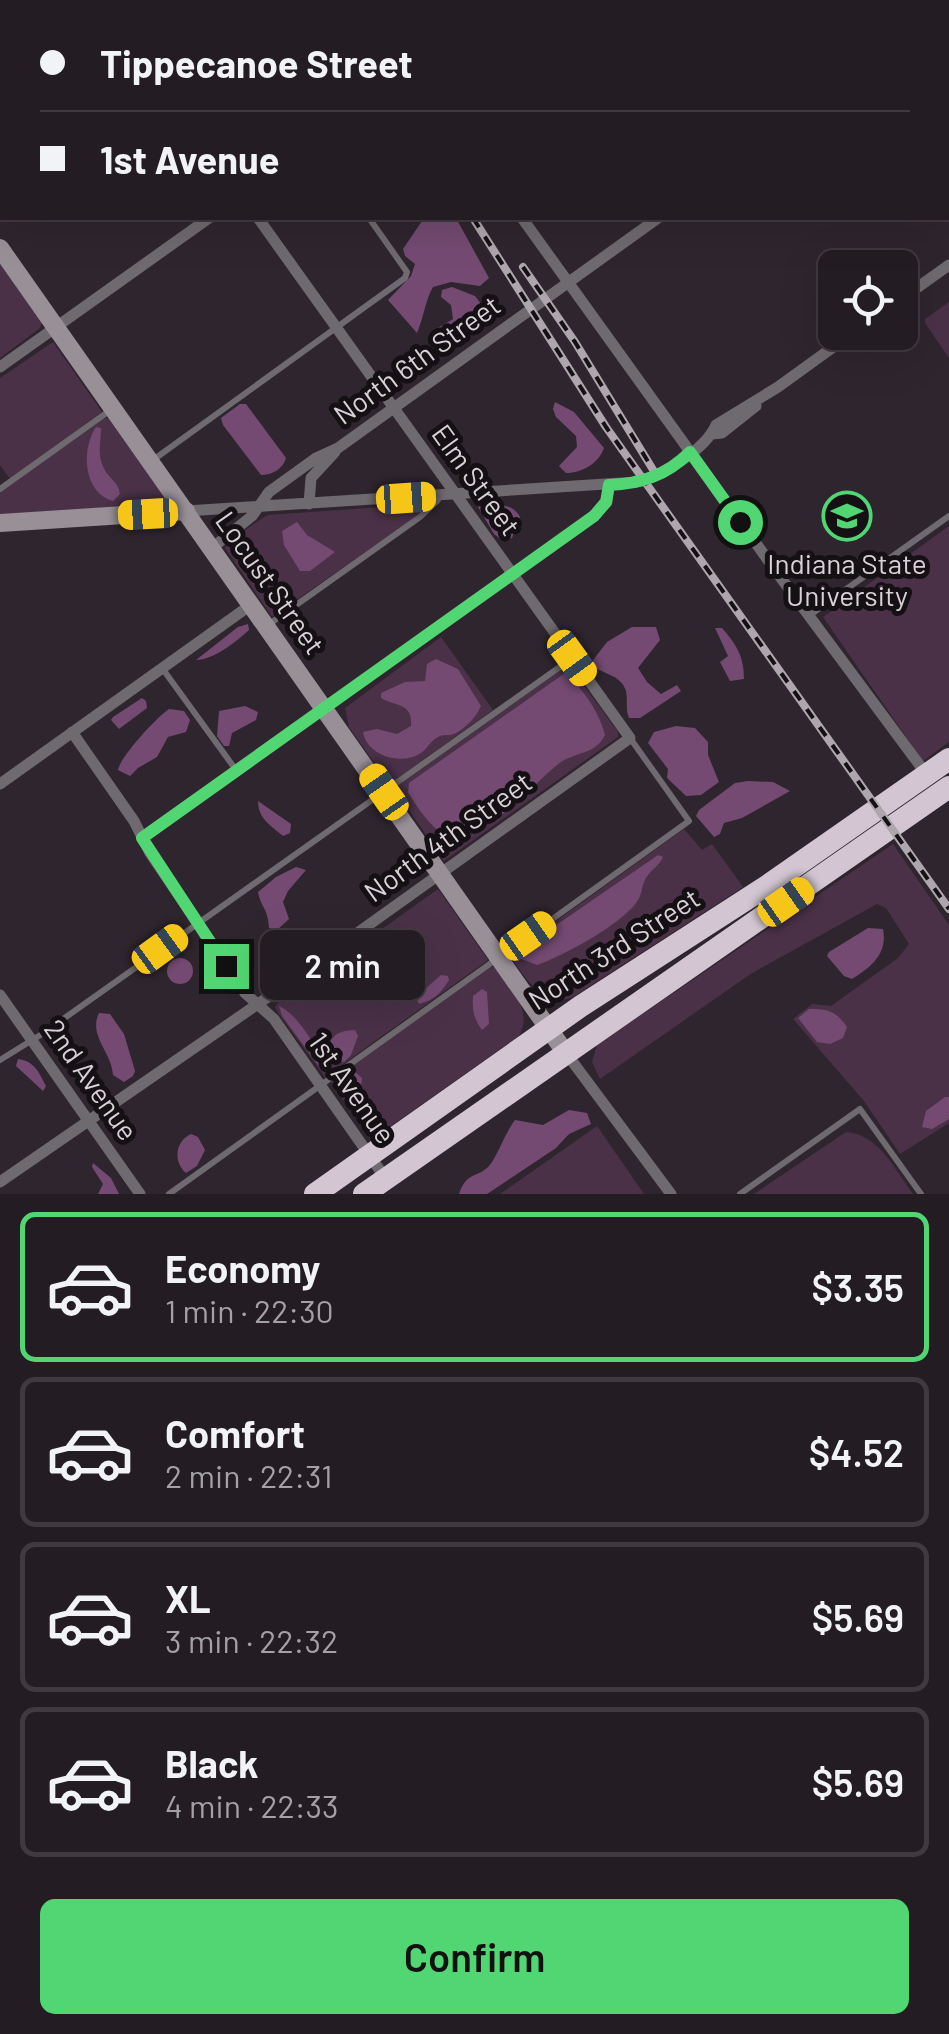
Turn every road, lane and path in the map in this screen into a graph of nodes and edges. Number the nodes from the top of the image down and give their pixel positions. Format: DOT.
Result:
graph roads {
  1 [pos="206,220"];
  2 [pos="259,220"];
  3 [pos="370,220"];
  4 [pos="523,220"];
  5 [pos="655,220"];
  6 [pos="0,248"];
  7 [pos="949,265"];
  8 [pos="568,282"];
  9 [pos="918,287"];
  10 [pos="56,327"];
  11 [pos="336,327"];
  12 [pos="829,350"];
  13 [pos="0,367"];
  14 [pos="113,408"];
  15 [pos="394,408"];
  16 [pos="338,448"];
  17 [pos="690,452"];
  18 [pos="151,462"];
  19 [pos="609,485"];
  20 [pos="0,490"];
  21 [pos="454,494"];
  22 [pos="438,496"];
  23 [pos="309,504"];
  24 [pos="258,506"];
  25 [pos="186,511"];
  26 [pos="949,516"];
  27 [pos="0,523"];
  28 [pos="212,548"];
  29 [pos="513,574"];
  30 [pos="252,604"];
  31 [pos="810,615"];
  32 [pos="266,625"];
  33 [pos="572,658"];
  34 [pos="162,668"];
  35 [pos="325,708"];
  36 [pos="72,732"];
  37 [pos="630,738"];
  38 [pos="949,759"];
  39 [pos="237,771"];
  40 [pos="0,784"];
  41 [pos="949,791"];
  42 [pos="384,792"];
  43 [pos="142,838"];
  44 [pos="844,847"];
  45 [pos="442,873"];
  46 [pos="198,922"];
  47 [pos="499,957"];
  48 [pos="0,994"];
  49 [pos="258,1003"];
  50 [pos="549,1028"];
  51 [pos="32,1039"];
  52 [pos="565,1052"];
  53 [pos="0,1060"];
  54 [pos="321,1086"];
  55 [pos="88,1120"];
  56 [pos="369,1156"];
  57 [pos="386,1179"];
  58 [pos="0,1182"];
  59 [pos="140,1194"];
  60 [pos="168,1194"];
  61 [pos="316,1194"];
  62 [pos="364,1194"];
  63 [pos="671,1194"];
  64 [pos="740,1194"];
  65 [pos="921,1194"];
  1 -- 10 [label="street"];
  2 -- 11 [label="street, Elm Street"];
  3 -- 11 [label="lane"];
  4 -- 8 [label="street"];
  5 -- 8 [label="street, North 6th Street"];
  6 -- 10 [label="street, Locust Street"];
  7 -- 9 [label="street"];
  8 -- 15 [label="street, North 6th Street"];
  8 -- 17 [label="street"];
  10 -- 13 [label="street"];
  10 -- 14 [label="street, Locust Street"];
  11 -- 15 [label="street, Elm Street"];
  11 -- 18 [label="lane"];
  12 -- 17 [label="street"];
  14 -- 18 [label="street, Locust Street"];
  14 -- 20 [label="lane"];
  15 -- 16 [label="street, North 6th Street"];
  15 -- 21 [label="street, Elm Street"];
  16 -- 23 [label="street"];
  16 -- 24 [label="street, North 6th Street"];
  17 -- 19 [label="street"];
  17 -- 31 [label="street"];
  18 -- 25 [label="street, Locust Street"];
  19 -- 21 [label="street"];
  19 -- 29 [label="street"];
  21 -- 22 [label="street"];
  21 -- 29 [label="street, Elm Street"];
  22 -- 23 [label="street"];
  22 -- 32 [label="lane"];
  23 -- 24 [label="street"];
  24 -- 25 [label="street"];
  24 -- 28 [label="street, North 6th Street"];
  25 -- 27 [label="street"];
  25 -- 28 [label="street, Locust Street"];
  26 -- 31 [label="lane"];
  28 -- 30 [label="street, Locust Street"];
  29 -- 33 [label="street, Elm Street"];
  29 -- 35 [label="street"];
  30 -- 32 [label="street, Locust Street"];
  30 -- 34 [label="street"];
  31 -- 41 [label="street"];
  32 -- 35 [label="street, Locust Street"];
  33 -- 37 [label="street, Elm Street"];
  33 -- 42 [label="lane"];
  34 -- 36 [label="street"];
  34 -- 39 [label="lane"];
  35 -- 39 [label="street"];
  35 -- 42 [label="street, Locust Street"];
  36 -- 40 [label="street"];
  36 -- 43 [label="street, 1st Avenue"];
  37 -- 45 [label="street, North 4th Street"];
  37 -- 47 [label="lane, Elm Street"];
  38 -- 44 [label="highway, North 3rd Street"];
  39 -- 43 [label="street"];
  41 -- 44 [label="highway, North 3rd Street"];
  42 -- 45 [label="street, Locust Street"];
  42 -- 46 [label="lane"];
  43 -- 46 [label="street, 1st Avenue"];
  44 -- 50 [label="highway, North 3rd Street"];
  44 -- 52 [label="highway, North 3rd Street"];
  45 -- 47 [label="street, Locust Street"];
  45 -- 49 [label="street, North 4th Street"];
  46 -- 49 [label="street, 1st Avenue"];
  46 -- 51 [label="lane"];
  47 -- 50 [label="street, Locust Street"];
  47 -- 54 [label="lane"];
  48 -- 51 [label="street, 2nd Avenue"];
  49 -- 54 [label="street, 1st Avenue"];
  49 -- 55 [label="street, North 4th Street"];
  50 -- 52 [label="street, Locust Street"];
  50 -- 56 [label="highway, North 3rd Street"];
  51 -- 53 [label="lane"];
  51 -- 55 [label="street, 2nd Avenue"];
  52 -- 57 [label="highway, North 3rd Street"];
  52 -- 63 [label="street, Locust Street"];
  54 -- 56 [label="street, 1st Avenue"];
  54 -- 60 [label="lane"];
  55 -- 58 [label="street, North 4th Street"];
  55 -- 59 [label="street, 2nd Avenue"];
  56 -- 57 [label="street, 1st Avenue"];
  56 -- 61 [label="highway, North 3rd Street"];
  57 -- 62 [label="highway, North 3rd Street"];
  64 -- 65 [label="lane"];
}
